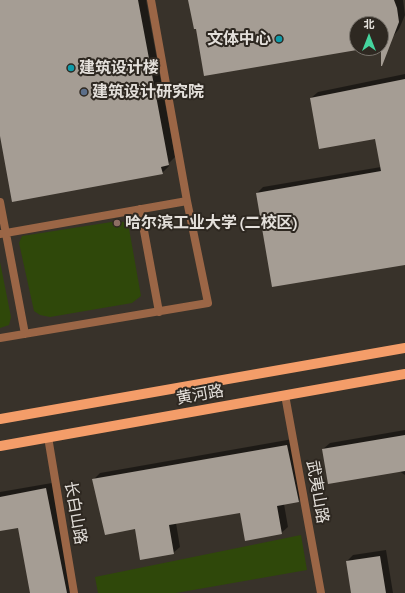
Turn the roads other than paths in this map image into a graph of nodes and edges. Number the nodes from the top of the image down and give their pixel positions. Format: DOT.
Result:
graph roads {
  1 [pos="151,0"];
  2 [pos="187,201"];
  3 [pos="0,202"];
  4 [pos="140,209"];
  5 [pos="3,233"];
  6 [pos="159,312"];
  7 [pos="25,334"];
  8 [pos="0,338"];
  9 [pos="405,348"];
  10 [pos="405,374"];
  11 [pos="285,395"];
  12 [pos="0,420"];
  13 [pos="48,437"];
  14 [pos="0,446"];
  15 [pos="74,593"];
  16 [pos="321,593"];
  1 -- 2 [label="street"];
  2 -- 4 [label="street"];
  2 -- 6 [label="street"];
  3 -- 5 [label="street"];
  4 -- 5 [label="street"];
  4 -- 6 [label="street"];
  5 -- 7 [label="street"];
  6 -- 7 [label="street"];
  7 -- 8 [label="street"];
  9 -- 12 [label="main road, 黄河路"];
  10 -- 11 [label="main road, 黄河路"];
  11 -- 13 [label="main road, 黄河路"];
  11 -- 16 [label="street, 武夷山路"];
  13 -- 14 [label="main road, 黄河路"];
  13 -- 15 [label="street, 长白山路"];
}
